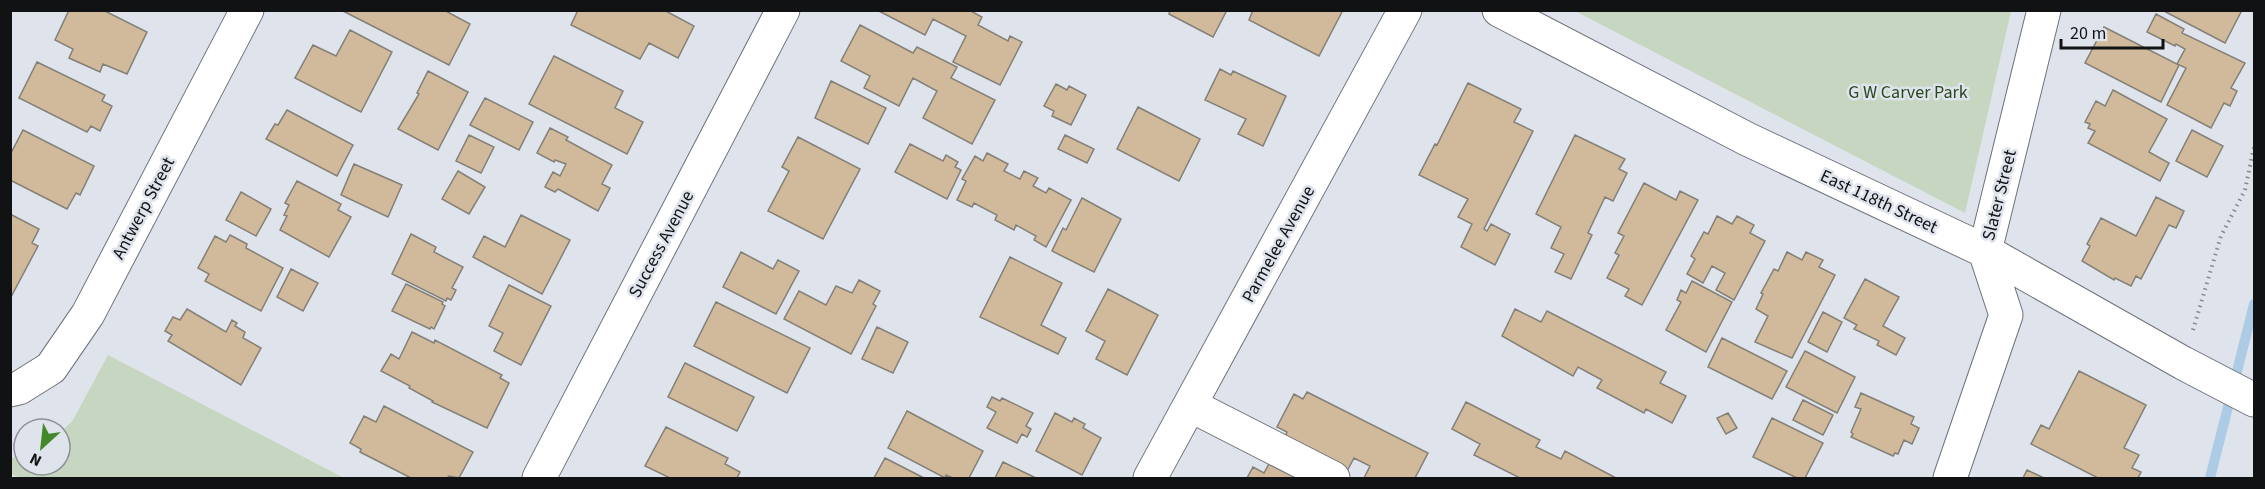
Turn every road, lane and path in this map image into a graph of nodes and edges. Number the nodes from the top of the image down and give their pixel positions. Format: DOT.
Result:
graph roads {
  1 [pos="246,10"];
  2 [pos="783,10"];
  3 [pos="1405,10"];
  4 [pos="1499,10"];
  5 [pos="2044,10"];
  6 [pos="2254,147"];
  7 [pos="1985,251"];
  8 [pos="2192,368"];
  9 [pos="15,389"];
  10 [pos="2254,400"];
  11 [pos="1190,405"];
  12 [pos="539,478"];
  13 [pos="1150,478"];
  14 [pos="1333,478"];
  15 [pos="1950,478"];
  1 -- 9 [label="street, Antwerp Street"];
  2 -- 12 [label="street, Success Avenue"];
  3 -- 11 [label="street, Parmelee Avenue"];
  4 -- 7 [label="street, East 118th Street"];
  5 -- 7 [label="street, Slater Street"];
  6 -- 8 [label="path"];
  7 -- 8 [label="street, East 118th Street"];
  7 -- 15 [label="street, Slater Street"];
  8 -- 10 [label="street, East 118th Street"];
  11 -- 13 [label="street, Parmelee Avenue"];
  11 -- 14 [label="street"];
}
